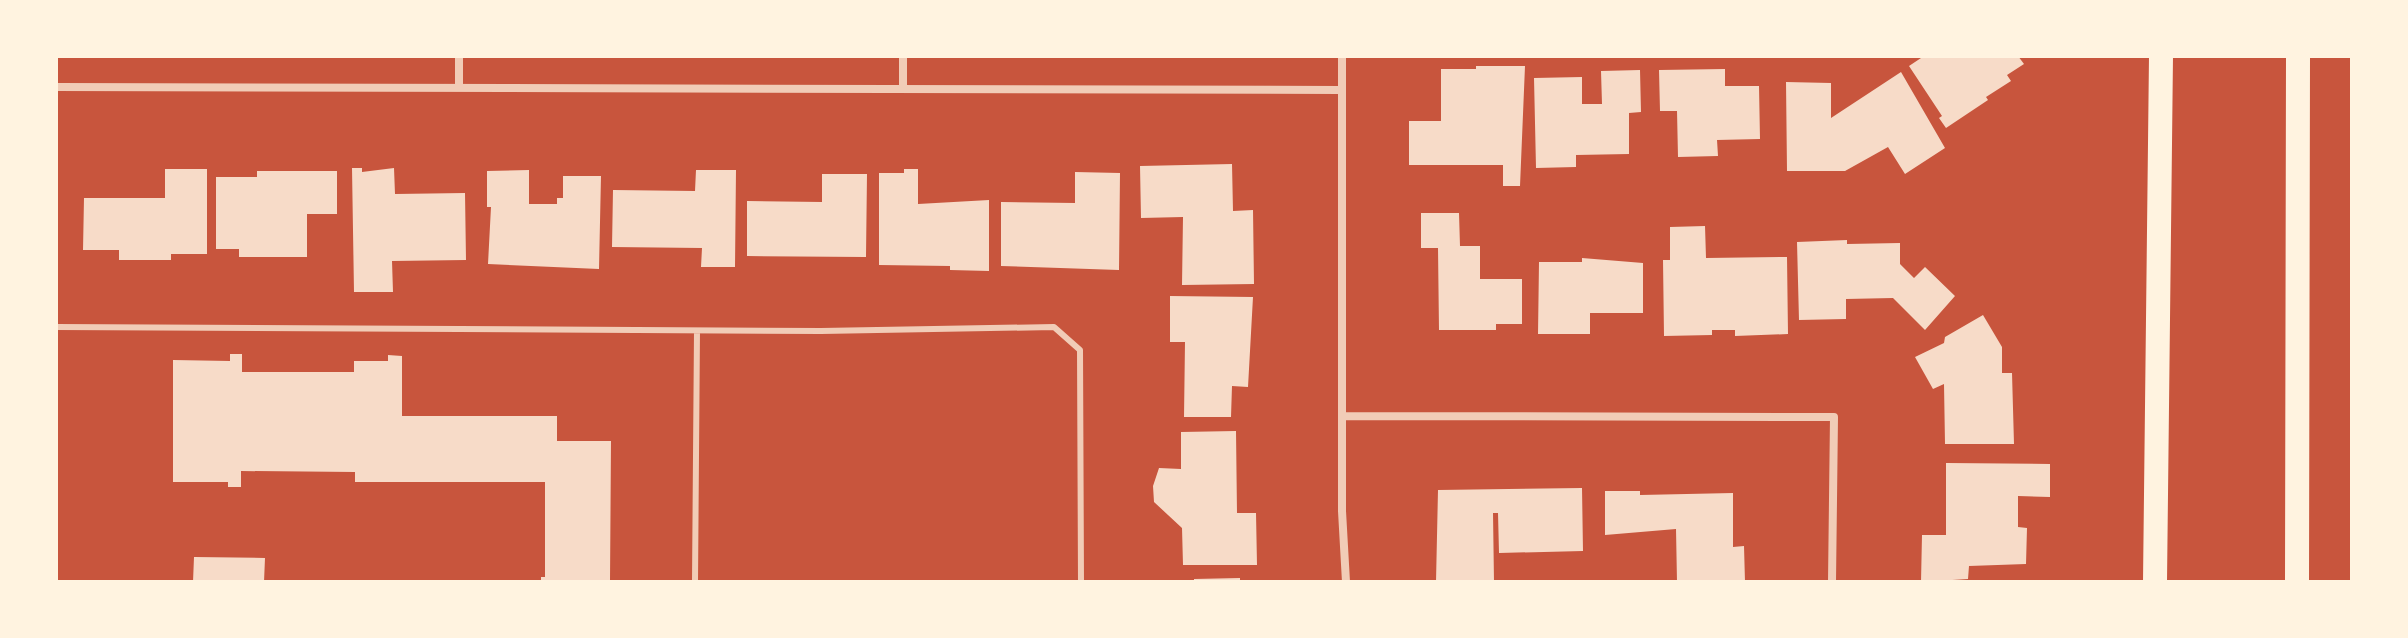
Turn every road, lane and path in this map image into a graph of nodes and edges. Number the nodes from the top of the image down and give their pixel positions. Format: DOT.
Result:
graph roads {
  1 [pos="459,56"];
  2 [pos="903,56"];
  3 [pos="1342,56"];
  4 [pos="2161,56"];
  5 [pos="2298,56"];
  6 [pos="56,87"];
  7 [pos="459,88"];
  8 [pos="903,89"];
  9 [pos="1341,90"];
  10 [pos="56,327"];
  11 [pos="697,331"];
  12 [pos="1342,416"];
  13 [pos="695,582"];
  14 [pos="1081,582"];
  15 [pos="1346,582"];
  16 [pos="1832,582"];
  17 [pos="2155,582"];
  18 [pos="2297,582"];
  1 -- 7 [label="street"];
  2 -- 8 [label="street"];
  3 -- 9 [label="street"];
  4 -- 17 [label="highway"];
  5 -- 18 [label="highway"];
  6 -- 7 [label="street"];
  7 -- 8 [label="street"];
  8 -- 9 [label="street"];
  9 -- 12 [label="street"];
  10 -- 11 [label="lane"];
  11 -- 13 [label="lane"];
  11 -- 14 [label="lane"];
  12 -- 15 [label="street"];
  12 -- 16 [label="street"];
}
